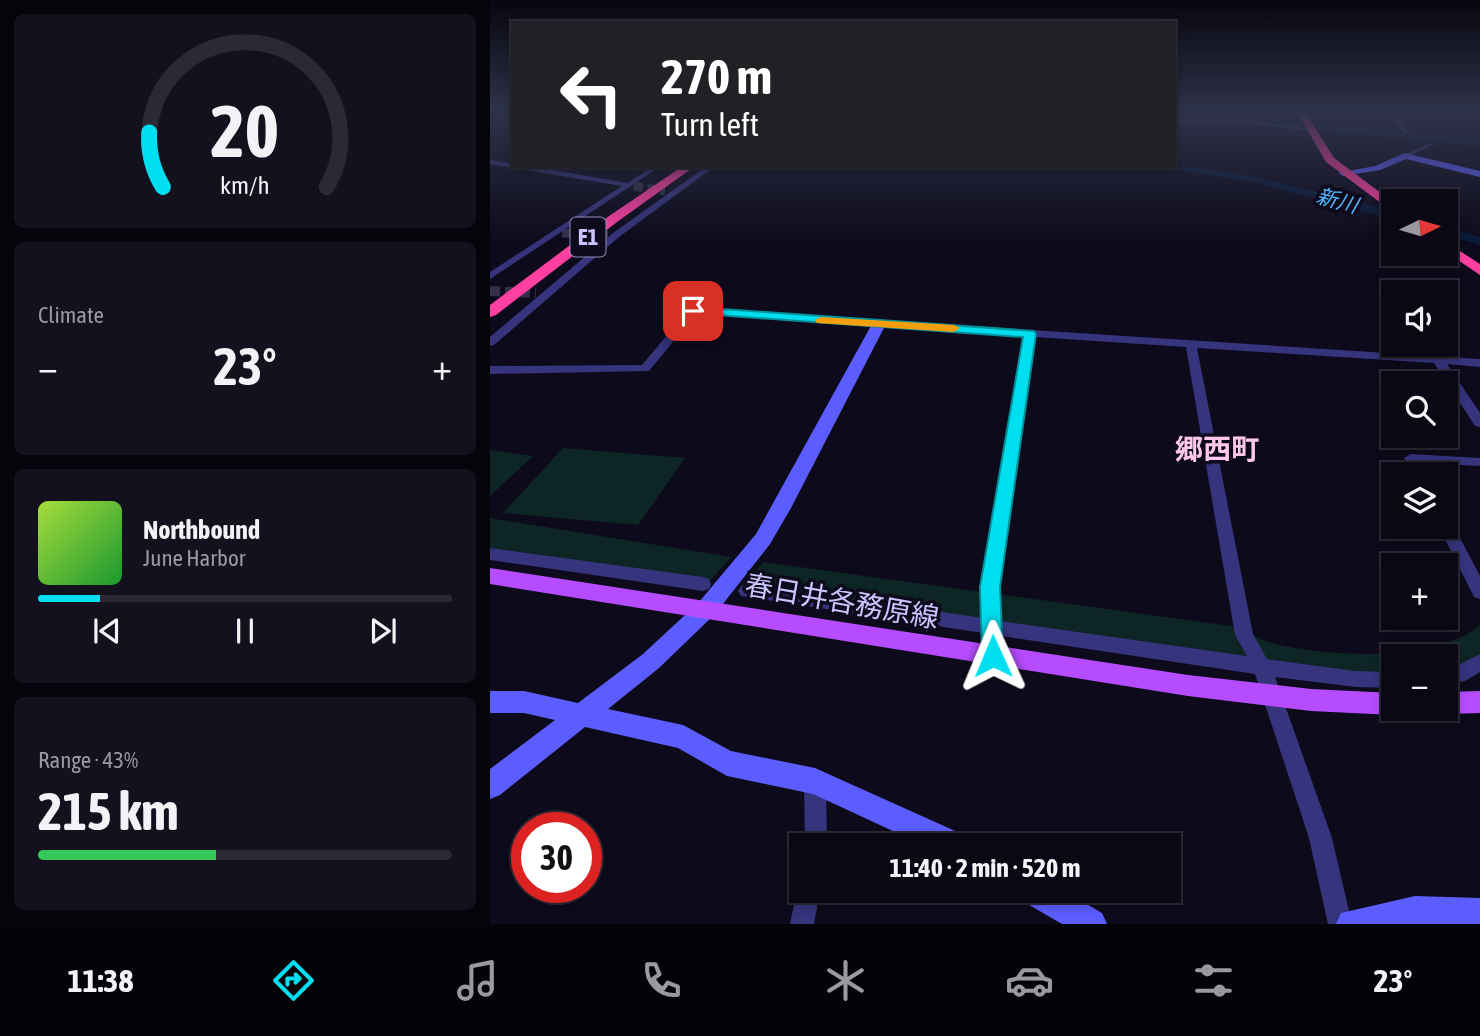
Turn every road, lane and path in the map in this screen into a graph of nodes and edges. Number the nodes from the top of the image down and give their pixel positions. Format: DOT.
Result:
graph roads {
  1 [pos="1327,155"];
  2 [pos="1405,156"];
  3 [pos="490,162"];
  4 [pos="511,166"];
  5 [pos="526,168"];
  6 [pos="655,168"];
  7 [pos="675,168"];
  8 [pos="687,168"];
  9 [pos="709,168"];
  10 [pos="1348,172"];
  11 [pos="1480,174"];
  12 [pos="631,186"];
  13 [pos="1381,193"];
  14 [pos="1381,198"];
  15 [pos="1458,245"];
  16 [pos="1458,255"];
  17 [pos="1480,261"];
  18 [pos="1480,271"];
  19 [pos="490,276"];
  20 [pos="490,300"];
  21 [pos="490,312"];
  22 [pos="879,324"];
  23 [pos="1030,334"];
  24 [pos="490,343"];
  25 [pos="1191,344"];
  26 [pos="1438,360"];
  27 [pos="1480,363"];
  28 [pos="490,370"];
  29 [pos="1480,423"];
  30 [pos="1413,462"];
  31 [pos="1480,462"];
  32 [pos="1454,539"];
  33 [pos="490,554"];
  34 [pos="490,576"];
  35 [pos="703,584"];
  36 [pos="747,591"];
  37 [pos="1480,592"];
  38 [pos="707,608"];
  39 [pos="992,626"];
  40 [pos="993,656"];
  41 [pos="1480,662"];
  42 [pos="1261,665"];
  43 [pos="1458,675"];
  44 [pos="1381,680"];
  45 [pos="1273,698"];
  46 [pos="490,702"];
  47 [pos="1480,702"];
  48 [pos="1381,703"];
  49 [pos="1458,703"];
  50 [pos="583,714"];
  51 [pos="508,772"];
  52 [pos="815,781"];
  53 [pos="490,786"];
  54 [pos="490,792"];
  55 [pos="816,833"];
  56 [pos="928,833"];
  57 [pos="806,903"];
  58 [pos="1055,903"];
  59 [pos="1480,913"];
  60 [pos="802,924"];
  61 [pos="1091,924"];
  62 [pos="1340,924"];
  63 [pos="1352,924"];
  1 -- 10 [label="highway"];
  2 -- 10 [label="street"];
  2 -- 11 [label="street"];
  3 -- 4 [label="street"];
  5 -- 12 [label="street"];
  6 -- 12 [label="street"];
  7 -- 20 [label="highway, E1"];
  8 -- 21 [label="highway, E1"];
  9 -- 24 [label="street"];
  10 -- 13 [label="highway"];
  10 -- 14 [label="highway"];
  12 -- 19 [label="street"];
  15 -- 17 [label="highway"];
  16 -- 18 [label="highway"];
  22 -- 23 [label="street"];
  22 -- 28 [label="street"];
  22 -- 38 [label="street"];
  23 -- 25 [label="street"];
  23 -- 39 [label="street"];
  25 -- 26 [label="street"];
  25 -- 42 [label="street"];
  26 -- 27 [label="street"];
  26 -- 29 [label="street"];
  30 -- 31 [label="street"];
  32 -- 37 [label="street"];
  33 -- 35 [label="street"];
  34 -- 38 [label="main road, 春日井各務原線"];
  36 -- 39 [label="street"];
  38 -- 40 [label="main road, 春日井各務原線"];
  38 -- 50 [label="street"];
  39 -- 40 [label="street"];
  39 -- 42 [label="street"];
  40 -- 45 [label="main road, 春日井各務原線"];
  41 -- 43 [label="street"];
  42 -- 44 [label="street"];
  42 -- 45 [label="street"];
  45 -- 48 [label="main road, 春日井各務原線"];
  45 -- 62 [label="street"];
  46 -- 50 [label="street"];
  47 -- 49 [label="main road"];
  50 -- 51 [label="street"];
  50 -- 52 [label="street"];
  51 -- 53 [label="street"];
  51 -- 54 [label="street"];
  52 -- 55 [label="street"];
  52 -- 56 [label="street"];
  57 -- 60 [label="street"];
  58 -- 61 [label="street"];
  59 -- 63 [label="street"];
}
